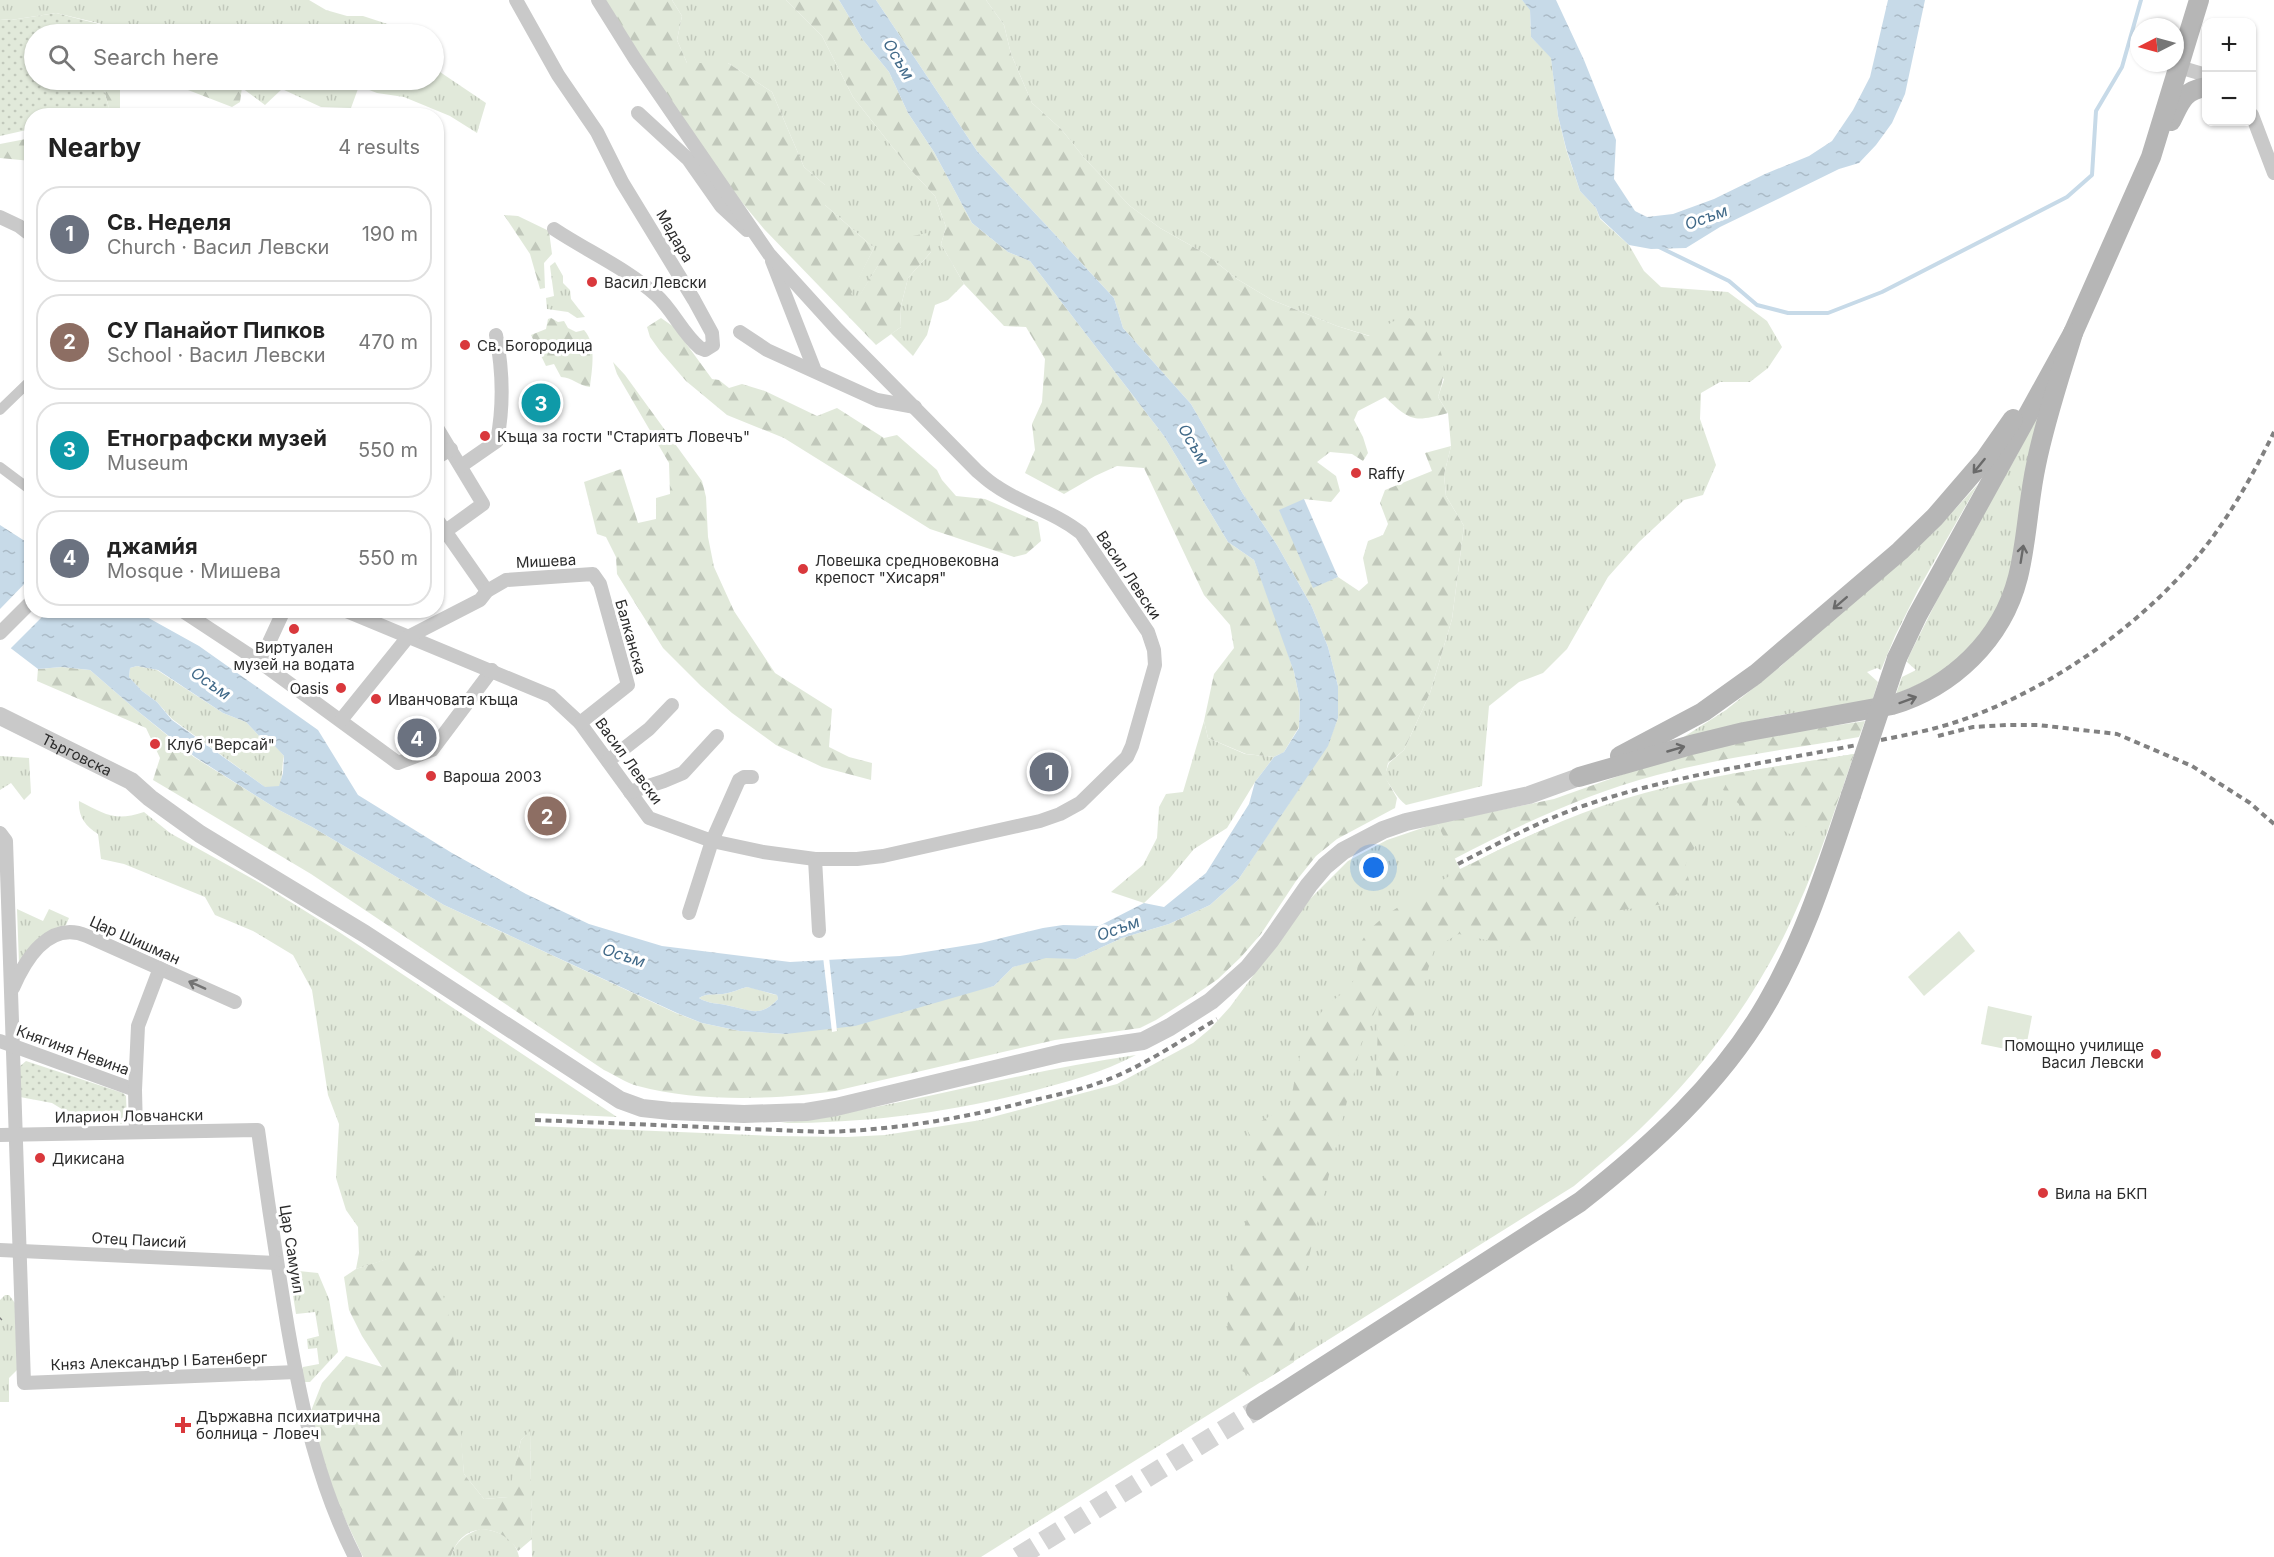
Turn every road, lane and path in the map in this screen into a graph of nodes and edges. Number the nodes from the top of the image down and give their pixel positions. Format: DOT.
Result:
graph roads {
  1 [pos="516,0"];
  2 [pos="598,0"];
  3 [pos="2199,0"];
  4 [pos="2184,50"];
  5 [pos="2184,68"];
  6 [pos="2177,72"];
  7 [pos="2202,74"];
  8 [pos="2202,88"];
  9 [pos="638,113"];
  10 [pos="2256,126"];
  11 [pos="2151,157"];
  12 [pos="2274,173"];
  13 [pos="0,217"];
  14 [pos="554,229"];
  15 [pos="24,230"];
  16 [pos="769,254"];
  17 [pos="740,332"];
  18 [pos="2073,333"];
  19 [pos="496,335"];
  20 [pos="815,371"];
  21 [pos="24,386"];
  22 [pos="1,406"];
  23 [pos="915,408"];
  24 [pos="444,438"];
  25 [pos="451,449"];
  26 [pos="444,453"];
  27 [pos="461,466"];
  28 [pos="0,467"];
  29 [pos="24,485"];
  30 [pos="444,532"];
  31 [pos="444,538"];
  32 [pos="593,574"];
  33 [pos="487,591"];
  34 [pos="24,609"];
  35 [pos="193,618"];
  36 [pos="280,618"];
  37 [pos="362,618"];
  38 [pos="0,633"];
  39 [pos="408,638"];
  40 [pos="260,662"];
  41 [pos="492,670"];
  42 [pos="672,705"];
  43 [pos="0,716"];
  44 [pos="342,720"];
  45 [pos="580,723"];
  46 [pos="717,736"];
  47 [pos="608,762"];
  48 [pos="752,777"];
  49 [pos="1580,777"];
  50 [pos="630,792"];
  51 [pos="0,833"];
  52 [pos="712,841"];
  53 [pos="815,859"];
  54 [pos="689,913"];
  55 [pos="819,931"];
  56 [pos="160,968"];
  57 [pos="11,992"];
  58 [pos="235,1002"];
  59 [pos="6,1044"];
  60 [pos="135,1090"];
  61 [pos="258,1130"];
  62 [pos="136,1132"];
  63 [pos="0,1135"];
  64 [pos="15,1135"];
  65 [pos="0,1250"];
  66 [pos="19,1251"];
  67 [pos="277,1263"];
  68 [pos="296,1372"];
  69 [pos="1256,1410"];
  70 [pos="355,1557"];
  1 -- 14 [label="street, Мадара"];
  2 -- 16 [label="street, Васил Левски"];
  3 -- 4 [label="main road"];
  5 -- 7 [label="street"];
  6 -- 11 [label="main road"];
  8 -- 11 [label="main road"];
  9 -- 16 [label="street"];
  10 -- 12 [label="street"];
  11 -- 18 [label="main road"];
  13 -- 15 [label="street"];
  16 -- 20 [label="street"];
  16 -- 23 [label="street, Васил Левски"];
  17 -- 20 [label="street"];
  18 -- 49 [label="main road, one-way"];
  49 -- 18 [label="main road, one-way"];
  18 -- 69 [label="main road, bridge"];
  19 -- 27 [label="street"];
  20 -- 23 [label="street"];
  21 -- 22 [label="street"];
  23 -- 53 [label="street, Васил Левски"];
  24 -- 25 [label="street"];
  25 -- 26 [label="street"];
  25 -- 27 [label="street"];
  27 -- 30 [label="street"];
  28 -- 29 [label="street"];
  31 -- 33 [label="street"];
  32 -- 33 [label="street, Мишева"];
  32 -- 45 [label="street, Балканска"];
  33 -- 39 [label="street, Мишева"];
  34 -- 38 [label="street"];
  35 -- 40 [label="street"];
  36 -- 40 [label="street"];
  37 -- 39 [label="street, Васил Левски"];
  39 -- 41 [label="street, Васил Левски"];
  39 -- 44 [label="street, Мишева"];
  40 -- 44 [label="street"];
  41 -- 44 [label="street"];
  41 -- 45 [label="street, Васил Левски"];
  42 -- 47 [label="street"];
  43 -- 49 [label="street, Търговска"];
  45 -- 47 [label="street, Васил Левски"];
  46 -- 50 [label="street"];
  47 -- 50 [label="street, Васил Левски"];
  48 -- 52 [label="street"];
  50 -- 52 [label="street, Васил Левски"];
  51 -- 57 [label="street"];
  52 -- 53 [label="street, Васил Левски"];
  52 -- 54 [label="street"];
  53 -- 55 [label="street"];
  56 -- 57 [label="street, Цар Шишман"];
  58 -- 56 [label="street, Цар Шишман, one-way"];
  56 -- 60 [label="street"];
  57 -- 59 [label="street"];
  59 -- 60 [label="street, Княгиня Невина"];
  59 -- 64 [label="street"];
  60 -- 62 [label="street"];
  61 -- 62 [label="street, Иларион Ловчански"];
  61 -- 67 [label="street, Цар Самуил"];
  62 -- 64 [label="street, Иларион Ловчански"];
  63 -- 64 [label="street, Иларион Ловчански"];
  64 -- 66 [label="street"];
  65 -- 66 [label="street, Отец Паисий"];
  66 -- 67 [label="street, Отец Паисий"];
  66 -- 68 [label="street, Княз Александър I Батенберг"];
  67 -- 68 [label="street, Цар Самуил"];
  68 -- 70 [label="street, Цар Самуил"];
}
